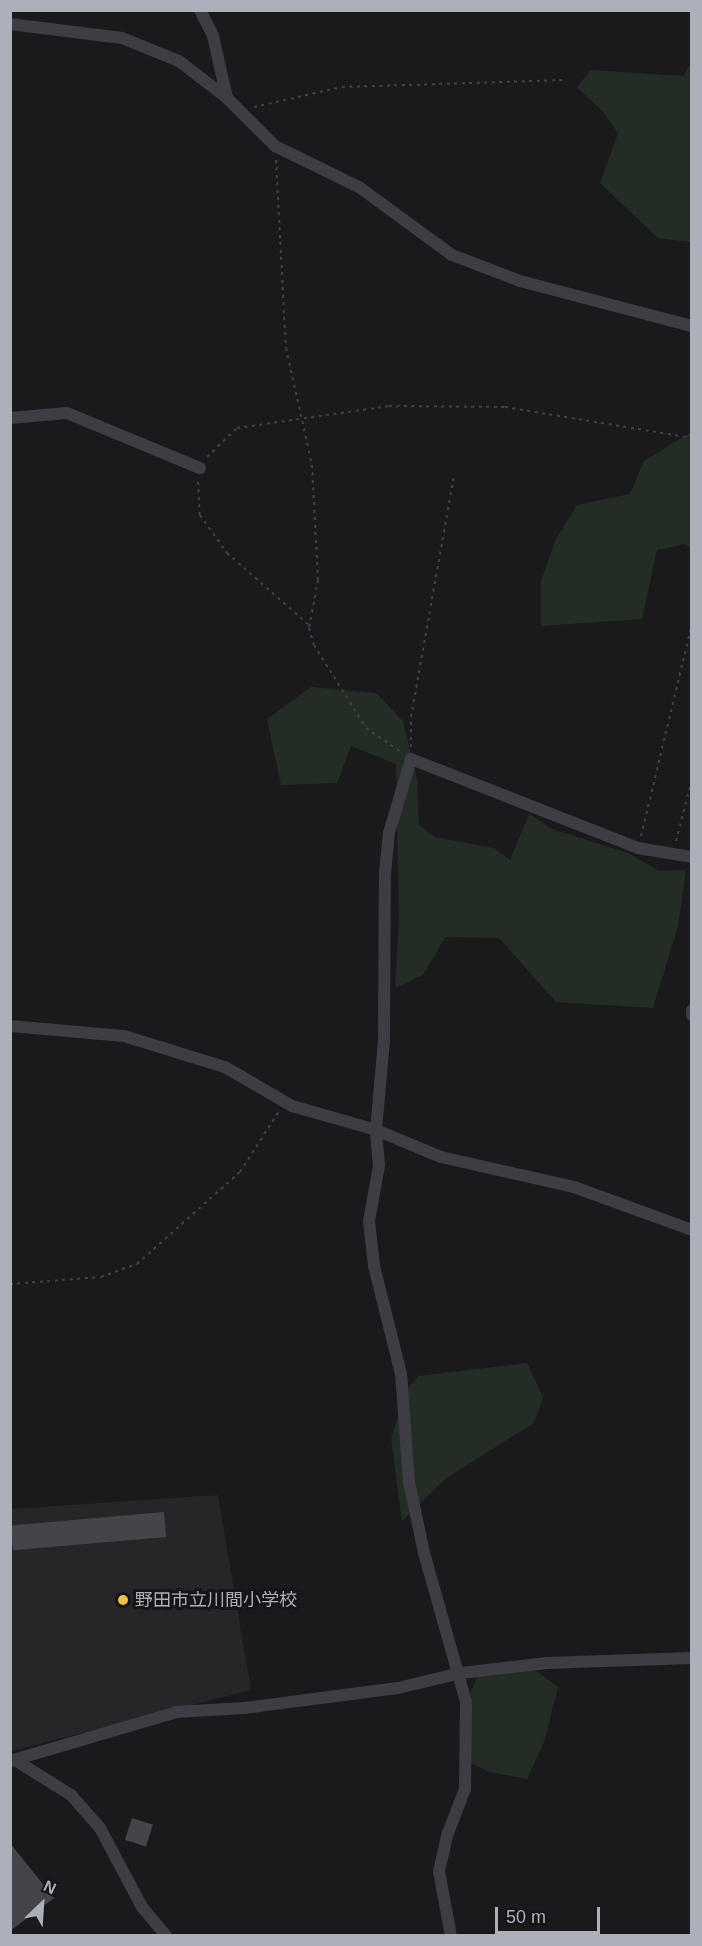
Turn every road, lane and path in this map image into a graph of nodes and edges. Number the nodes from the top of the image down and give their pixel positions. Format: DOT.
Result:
graph roads {
  1 [pos="200,10"];
  2 [pos="10,24"];
  3 [pos="564,80"];
  4 [pos="227,98"];
  5 [pos="239,110"];
  6 [pos="275,146"];
  7 [pos="692,326"];
  8 [pos="10,418"];
  9 [pos="304,420"];
  10 [pos="692,438"];
  11 [pos="200,468"];
  12 [pos="454,476"];
  13 [pos="692,624"];
  14 [pos="309,625"];
  15 [pos="411,759"];
  16 [pos="692,779"];
  17 [pos="638,848"];
  18 [pos="674,853"];
  19 [pos="692,857"];
  20 [pos="10,1026"];
  21 [pos="285,1101"];
  22 [pos="376,1130"];
  23 [pos="692,1230"];
  24 [pos="10,1284"];
  25 [pos="692,1658"];
  26 [pos="460,1673"];
  27 [pos="13,1761"];
  28 [pos="166,1935"];
  29 [pos="452,1935"];
  1 -- 4 [label="street"];
  2 -- 4 [label="street"];
  3 -- 5 [label="path"];
  4 -- 5 [label="street"];
  5 -- 6 [label="street"];
  6 -- 7 [label="street"];
  6 -- 9 [label="path"];
  8 -- 11 [label="street"];
  9 -- 10 [label="path"];
  9 -- 11 [label="path"];
  9 -- 14 [label="path"];
  11 -- 14 [label="path"];
  12 -- 15 [label="path"];
  13 -- 17 [label="path"];
  14 -- 15 [label="path"];
  15 -- 17 [label="street"];
  15 -- 22 [label="street"];
  16 -- 18 [label="path"];
  17 -- 18 [label="street"];
  18 -- 19 [label="street"];
  20 -- 21 [label="street"];
  21 -- 22 [label="street"];
  21 -- 24 [label="path"];
  22 -- 23 [label="street"];
  22 -- 26 [label="street"];
  25 -- 26 [label="street"];
  26 -- 27 [label="street"];
  26 -- 29 [label="street"];
  27 -- 28 [label="street"];
}
